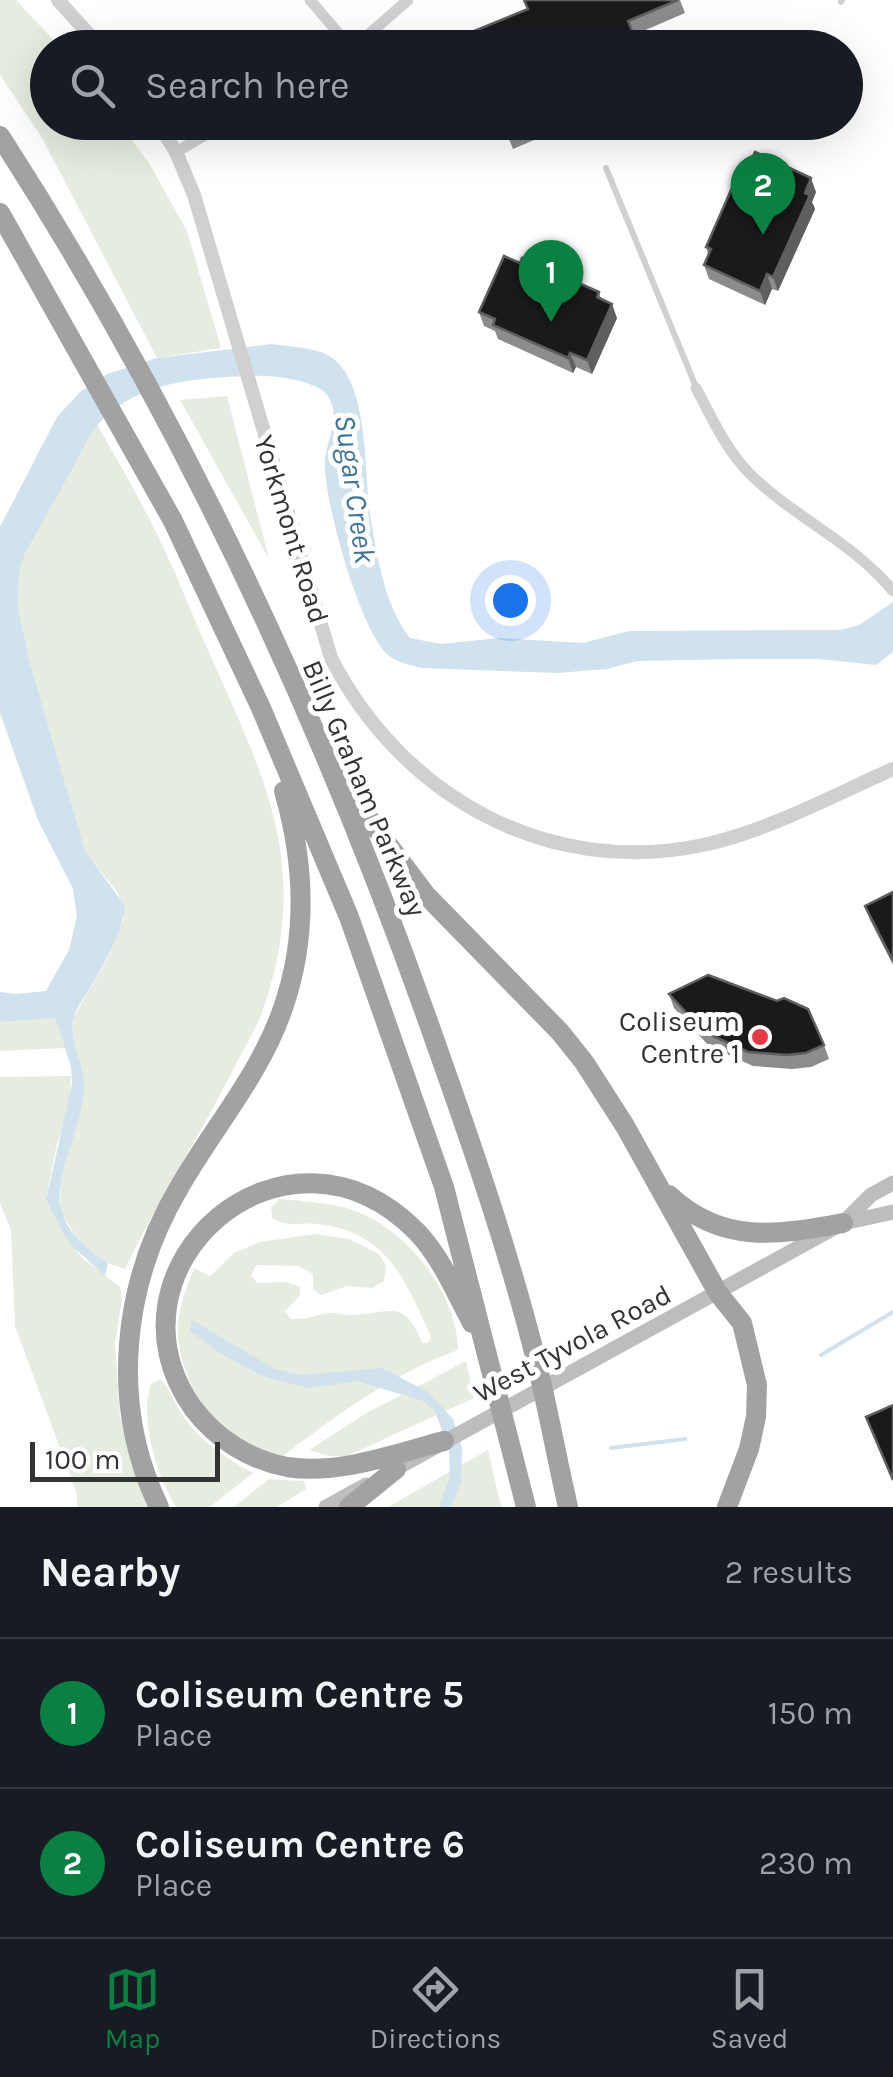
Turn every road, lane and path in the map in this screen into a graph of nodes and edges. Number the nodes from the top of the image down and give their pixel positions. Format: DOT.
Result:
graph roads {
  1 [pos="58,0"];
  2 [pos="310,0"];
  3 [pos="408,0"];
  4 [pos="85,30"];
  5 [pos="336,30"];
  6 [pos="373,30"];
  7 [pos="0,136"];
  8 [pos="169,140"];
  9 [pos="197,140"];
  10 [pos="176,152"];
  11 [pos="606,168"];
  12 [pos="0,213"];
  13 [pos="696,388"];
  14 [pos="893,591"];
  15 [pos="298,694"];
  16 [pos="261,708"];
  17 [pos="893,769"];
  18 [pos="657,1183"];
  19 [pos="893,1183"];
  20 [pos="893,1212"];
  21 [pos="842,1223"];
  22 [pos="718,1293"];
  23 [pos="486,1348"];
  24 [pos="444,1441"];
  25 [pos="394,1462"];
  26 [pos="159,1507"];
  27 [pos="326,1507"];
  28 [pos="349,1507"];
  29 [pos="526,1507"];
  30 [pos="568,1507"];
  31 [pos="728,1507"];
  1 -- 4 [label="street"];
  2 -- 5 [label="street"];
  3 -- 6 [label="street"];
  7 -- 15 [label="highway, Billy Graham Parkway"];
  8 -- 10 [label="street, Yorkmont Road"];
  9 -- 10 [label="street"];
  10 -- 17 [label="street, Yorkmont Road"];
  11 -- 13 [label="lane"];
  12 -- 16 [label="highway"];
  13 -- 14 [label="street"];
  15 -- 18 [label="highway"];
  15 -- 30 [label="highway, Billy Graham Parkway"];
  16 -- 23 [label="highway"];
  16 -- 26 [label="highway"];
  18 -- 21 [label="highway"];
  18 -- 22 [label="highway"];
  19 -- 21 [label="main road, West Tyvola Road"];
  20 -- 21 [label="main road, West Tyvola Road"];
  21 -- 22 [label="main road, West Tyvola Road"];
  22 -- 24 [label="main road, West Tyvola Road"];
  22 -- 31 [label="highway"];
  23 -- 25 [label="highway"];
  23 -- 29 [label="highway"];
  24 -- 25 [label="highway"];
  25 -- 27 [label="main road"];
  25 -- 28 [label="highway"];
}
